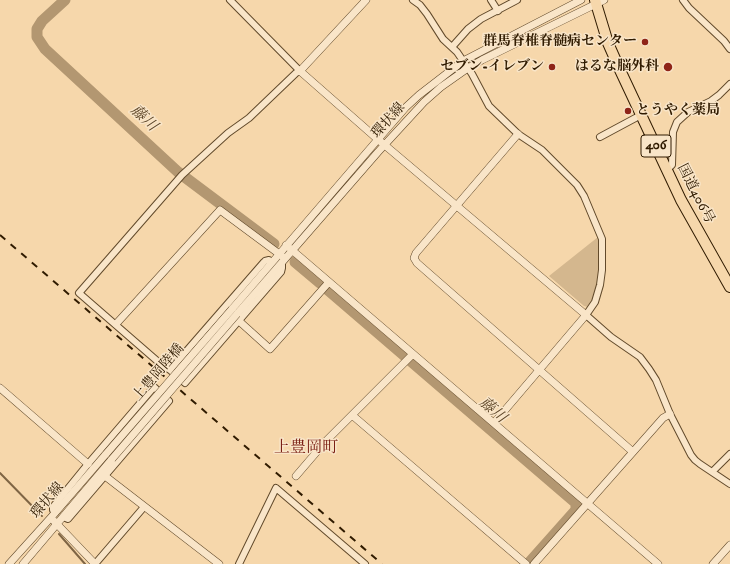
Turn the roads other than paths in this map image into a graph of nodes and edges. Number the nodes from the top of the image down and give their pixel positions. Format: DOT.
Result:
graph roads {
  1 [pos="230,0"];
  2 [pos="366,0"];
  3 [pos="413,0"];
  4 [pos="491,0"];
  5 [pos="517,0"];
  6 [pos="581,0"];
  7 [pos="683,0"];
  8 [pos="598,1"];
  9 [pos="498,11"];
  10 [pos="452,47"];
  11 [pos="730,50"];
  12 [pos="463,61"];
  13 [pos="468,68"];
  14 [pos="300,72"];
  15 [pos="730,84"];
  16 [pos="641,115"];
  17 [pos="518,134"];
  18 [pos="600,136"];
  19 [pos="378,139"];
  20 [pos="385,145"];
  21 [pos="667,170"];
  22 [pos="457,206"];
  23 [pos="286,245"];
  24 [pos="293,251"];
  25 [pos="279,254"];
  26 [pos="284,261"];
  27 [pos="329,282"];
  28 [pos="730,287"];
  29 [pos="229,307"];
  30 [pos="586,315"];
  31 [pos="238,318"];
  32 [pos="116,324"];
  33 [pos="413,354"];
  34 [pos="540,369"];
  35 [pos="170,370"];
  36 [pos="0,388"];
  37 [pos="670,414"];
  38 [pos="352,415"];
  39 [pos="494,423"];
  40 [pos="633,452"];
  41 [pos="730,454"];
  42 [pos="109,456"];
  43 [pos="88,464"];
  44 [pos="712,472"];
  45 [pos="105,476"];
  46 [pos="296,476"];
  47 [pos="730,484"];
  48 [pos="588,504"];
  49 [pos="144,507"];
  50 [pos="53,516"];
  51 [pos="62,517"];
  52 [pos="57,524"];
  53 [pos="730,544"];
  54 [pos="15,557"];
  55 [pos="9,564"];
  56 [pos="23,564"];
  57 [pos="95,564"];
  58 [pos="219,564"];
  59 [pos="239,564"];
  60 [pos="365,564"];
  61 [pos="526,564"];
  62 [pos="534,564"];
  63 [pos="658,564"];
  64 [pos="713,564"];
  1 -- 14 [label="street"];
  2 -- 14 [label="street"];
  3 -- 10 [label="street"];
  4 -- 9 [label="street"];
  5 -- 9 [label="street"];
  6 -- 12 [label="street, 環状線"];
  7 -- 11 [label="street"];
  8 -- 13 [label="street, 環状線"];
  8 -- 16 [label="highway, 国道406号 / 406"];
  9 -- 10 [label="street"];
  10 -- 12 [label="street"];
  12 -- 13 [label="street"];
  12 -- 19 [label="street, 環状線"];
  13 -- 17 [label="street"];
  13 -- 20 [label="street, 環状線"];
  14 -- 19 [label="street"];
  14 -- 32 [label="street"];
  15 -- 21 [label="street"];
  16 -- 18 [label="street"];
  16 -- 21 [label="highway, 国道406号 / 406"];
  17 -- 22 [label="street"];
  17 -- 30 [label="street"];
  19 -- 20 [label="street"];
  19 -- 23 [label="street, 環状線"];
  20 -- 22 [label="street"];
  20 -- 24 [label="street, 環状線"];
  21 -- 28 [label="highway, 国道406号 / 406"];
  22 -- 30 [label="street"];
  22 -- 34 [label="street"];
  23 -- 24 [label="street"];
  23 -- 25 [label="street, 環状線"];
  24 -- 26 [label="street, 環状線"];
  24 -- 27 [label="street"];
  25 -- 26 [label="street"];
  25 -- 29 [label="street, 環状線"];
  25 -- 32 [label="street"];
  26 -- 31 [label="street, 環状線"];
  27 -- 31 [label="street"];
  27 -- 33 [label="street"];
  29 -- 35 [label="street"];
  29 -- 42 [label="street, 上豊岡陸橋, bridge"];
  30 -- 34 [label="street"];
  30 -- 37 [label="street"];
  31 -- 35 [label="street"];
  31 -- 42 [label="street, 上豊岡陸橋, bridge"];
  32 -- 35 [label="street"];
  33 -- 38 [label="street"];
  33 -- 39 [label="street"];
  34 -- 39 [label="street"];
  34 -- 40 [label="street"];
  36 -- 43 [label="street"];
  37 -- 40 [label="street"];
  37 -- 44 [label="street"];
  38 -- 46 [label="street"];
  38 -- 61 [label="street"];
  39 -- 48 [label="street"];
  40 -- 48 [label="street"];
  41 -- 44 [label="street"];
  42 -- 50 [label="street, 環状線"];
  42 -- 51 [label="street, 環状線"];
  43 -- 45 [label="street"];
  43 -- 50 [label="street"];
  44 -- 47 [label="street"];
  45 -- 49 [label="street"];
  45 -- 51 [label="street"];
  48 -- 62 [label="street"];
  48 -- 63 [label="street"];
  49 -- 57 [label="street"];
  49 -- 58 [label="street"];
  50 -- 52 [label="street"];
  50 -- 54 [label="street, 環状線"];
  51 -- 52 [label="street, 環状線"];
  52 -- 56 [label="street, 環状線"];
  52 -- 57 [label="street"];
  53 -- 64 [label="street"];
  54 -- 55 [label="street, 環状線"];
  54 -- 56 [label="street"];
  59 -- 60 [label="street"];
}
